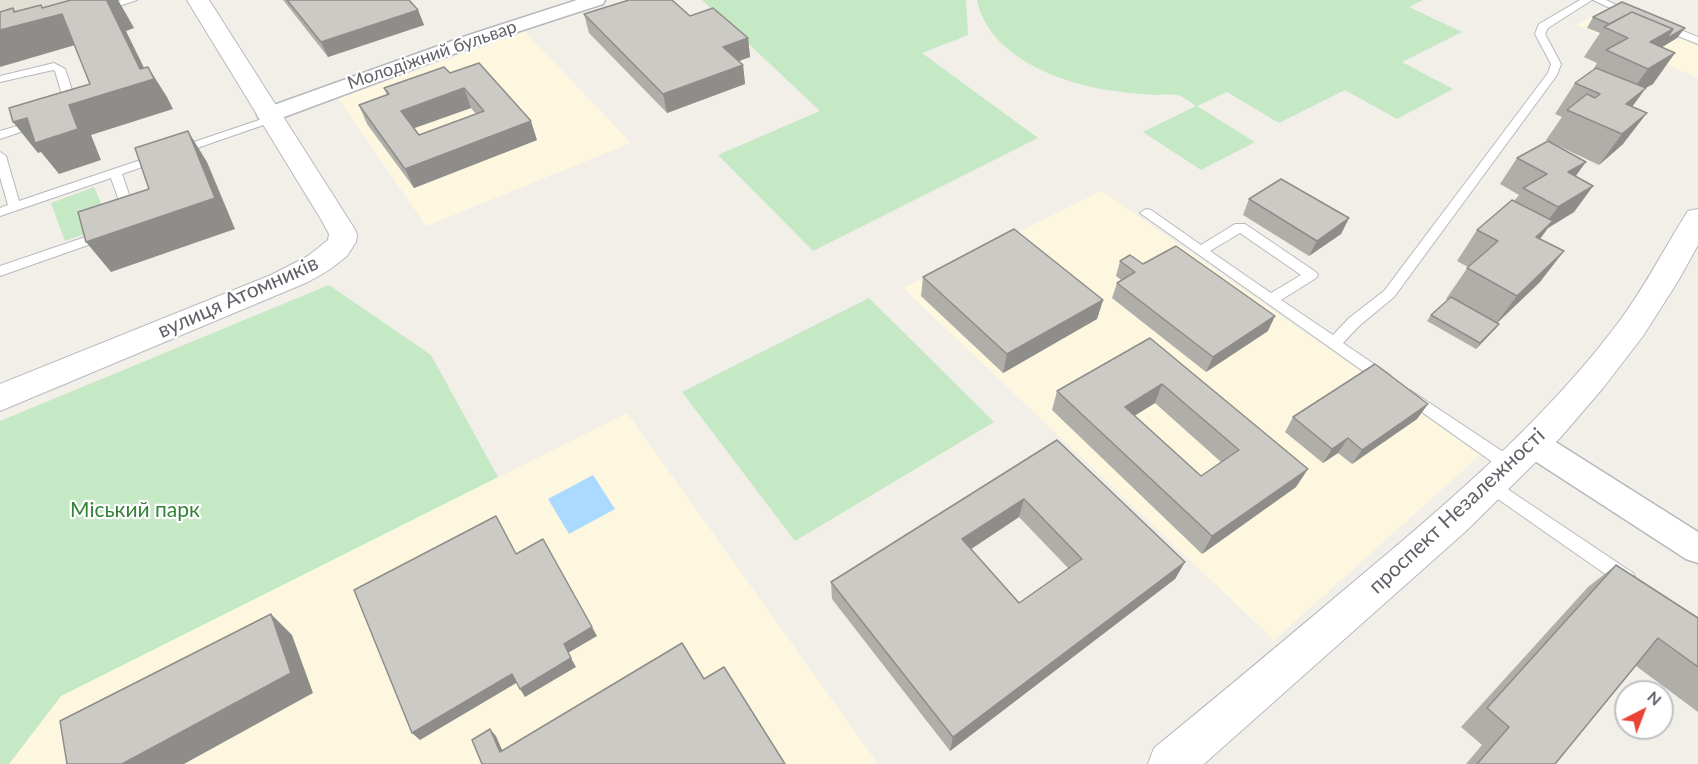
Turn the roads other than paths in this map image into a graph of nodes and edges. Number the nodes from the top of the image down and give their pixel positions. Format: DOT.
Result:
graph roads {
  1 [pos="132,0"];
  2 [pos="198,0"];
  3 [pos="596,0"];
  4 [pos="1587,0"];
  5 [pos="1598,0"];
  6 [pos="88,12"];
  7 [pos="1641,18"];
  8 [pos="1652,22"];
  9 [pos="1698,41"];
  10 [pos="0,80"];
  11 [pos="61,116"];
  12 [pos="269,117"];
  13 [pos="45,121"];
  14 [pos="0,135"];
  15 [pos="0,156"];
  16 [pos="2,170"];
  17 [pos="115,173"];
  18 [pos="15,207"];
  19 [pos="0,212"];
  20 [pos="1146,213"];
  21 [pos="1698,218"];
  22 [pos="1200,251"];
  23 [pos="0,271"];
  24 [pos="1271,300"];
  25 [pos="1334,343"];
  26 [pos="0,398"];
  27 [pos="1512,465"];
  28 [pos="1698,549"];
  29 [pos="1641,589"];
  30 [pos="1170,764"];
  1 -- 6 [label="lane"];
  2 -- 12 [label="street, вулиця Атомників"];
  3 -- 12 [label="street, Молодіжний бульвар"];
  4 -- 25 [label="lane"];
  5 -- 7 [label="lane"];
  8 -- 9 [label="lane"];
  10 -- 11 [label="lane"];
  12 -- 17 [label="lane"];
  12 -- 26 [label="street, вулиця Атомників"];
  13 -- 14 [label="lane"];
  15 -- 16 [label="lane"];
  16 -- 18 [label="lane"];
  17 -- 18 [label="lane"];
  17 -- 23 [label="lane"];
  18 -- 19 [label="lane"];
  20 -- 22 [label="lane"];
  21 -- 27 [label="street, проспект Незалежності"];
  22 -- 24 [label="lane"];
  22 -- 24 [label="lane"];
  24 -- 25 [label="lane"];
  25 -- 27 [label="lane"];
  27 -- 28 [label="street"];
  27 -- 29 [label="lane"];
  27 -- 30 [label="street, проспект Незалежності"];
}
